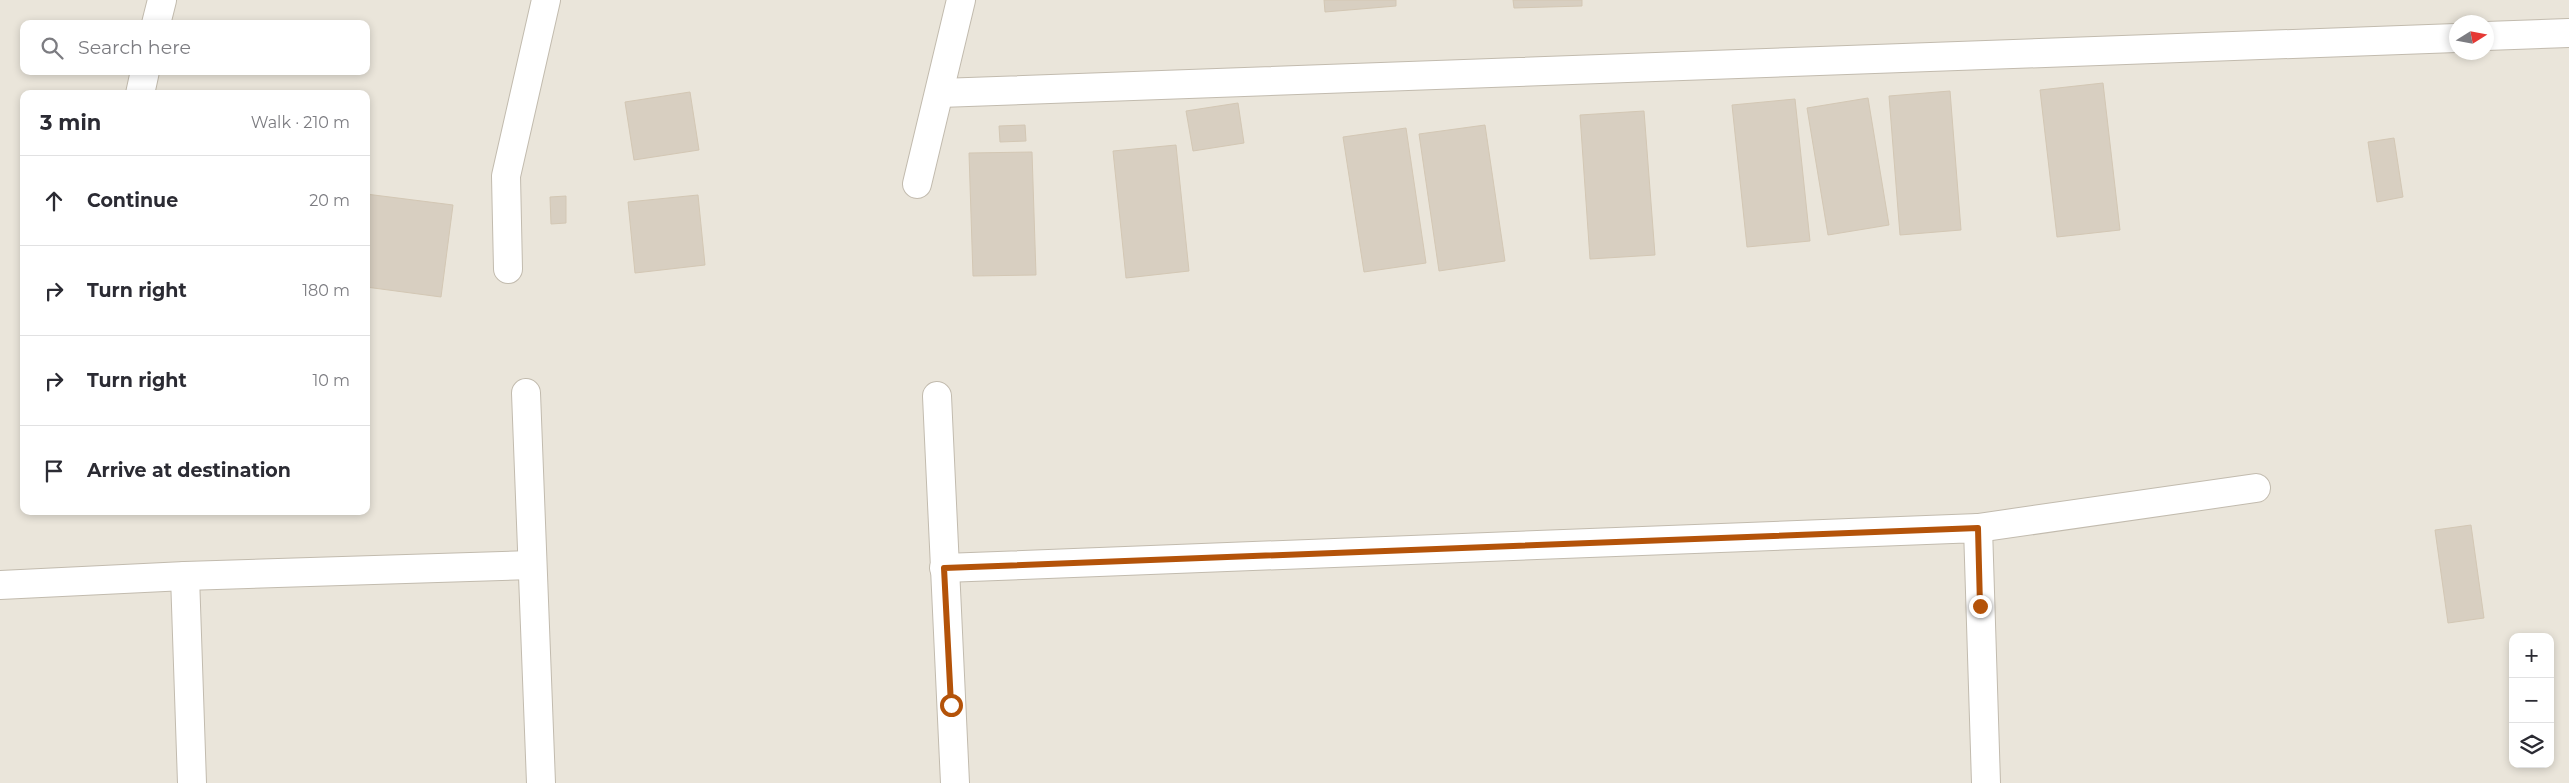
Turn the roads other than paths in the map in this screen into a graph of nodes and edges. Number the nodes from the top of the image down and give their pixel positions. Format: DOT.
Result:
graph roads {
  1 [pos="162,0"];
  2 [pos="546,0"];
  3 [pos="962,0"];
  4 [pos="157,20"];
  5 [pos="2569,34"];
  6 [pos="2494,36"];
  7 [pos="2449,38"];
  8 [pos="144,75"];
  9 [pos="141,90"];
  10 [pos="940,93"];
  11 [pos="917,184"];
  12 [pos="508,269"];
  13 [pos="526,393"];
  14 [pos="937,396"];
  15 [pos="2256,488"];
  16 [pos="1978,528"];
  17 [pos="532,564"];
  18 [pos="944,568"];
  19 [pos="185,576"];
  20 [pos="0,585"];
  21 [pos="192,783"];
  22 [pos="542,783"];
  23 [pos="955,783"];
  24 [pos="1986,783"];
  1 -- 4 [label="street"];
  2 -- 12 [label="street"];
  3 -- 10 [label="street"];
  5 -- 6 [label="street"];
  7 -- 10 [label="street"];
  8 -- 9 [label="street"];
  10 -- 11 [label="street"];
  13 -- 17 [label="street"];
  14 -- 18 [label="street"];
  15 -- 16 [label="street"];
  16 -- 18 [label="street"];
  16 -- 24 [label="street"];
  17 -- 19 [label="street"];
  17 -- 22 [label="street"];
  18 -- 23 [label="street"];
  19 -- 20 [label="street"];
  19 -- 21 [label="street"];
}
